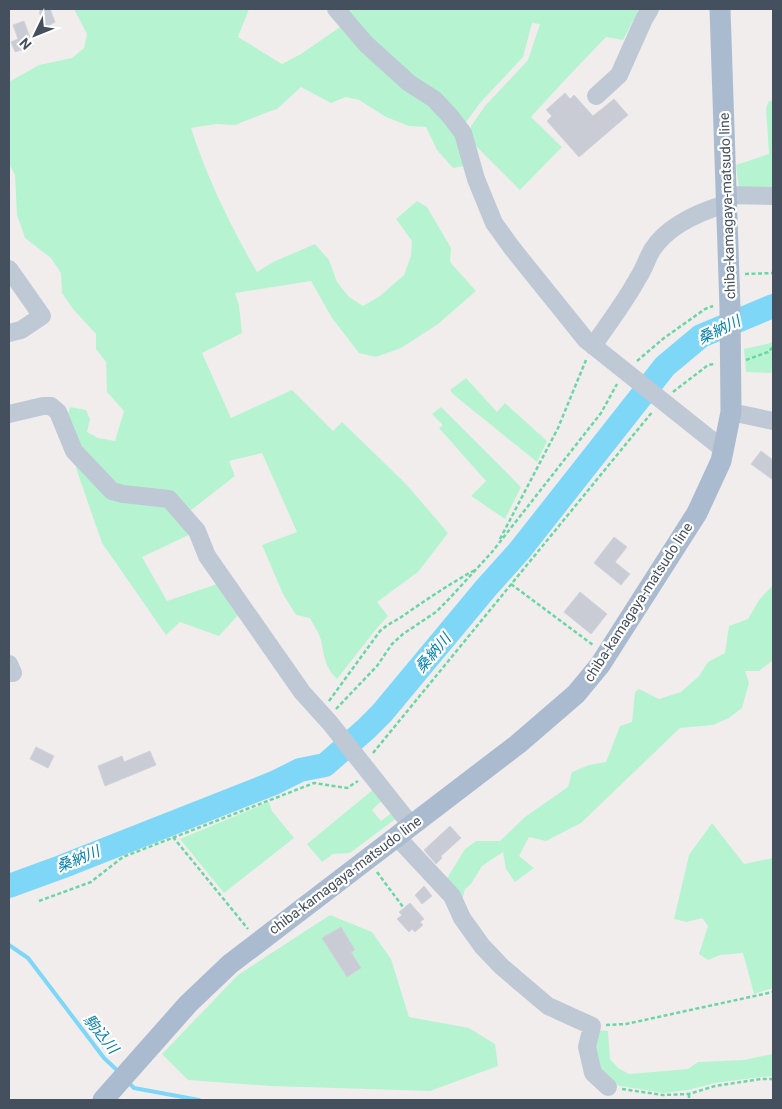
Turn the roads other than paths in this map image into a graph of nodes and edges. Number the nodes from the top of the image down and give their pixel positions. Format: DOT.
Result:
graph roads {
  1 [pos="336,9"];
  2 [pos="650,9"];
  3 [pos="720,9"];
  4 [pos="596,96"];
  5 [pos="773,196"];
  6 [pos="726,200"];
  7 [pos="9,269"];
  8 [pos="9,333"];
  9 [pos="593,346"];
  10 [pos="731,412"];
  11 [pos="9,414"];
  12 [pos="773,421"];
  13 [pos="724,450"];
  14 [pos="403,831"];
  15 [pos="608,1087"];
  16 [pos="106,1097"];
  1 -- 9 [label="street"];
  2 -- 4 [label="street"];
  3 -- 6 [label="main road, chiba-kamagaya-matsudo line"];
  5 -- 6 [label="street"];
  6 -- 9 [label="street"];
  6 -- 10 [label="main road, chiba-kamagaya-matsudo line"];
  7 -- 8 [label="street"];
  9 -- 13 [label="street"];
  10 -- 12 [label="street"];
  10 -- 13 [label="main road, chiba-kamagaya-matsudo line"];
  11 -- 14 [label="street"];
  13 -- 14 [label="main road, chiba-kamagaya-matsudo line"];
  14 -- 15 [label="street"];
  14 -- 16 [label="main road, chiba-kamagaya-matsudo line"];
}
